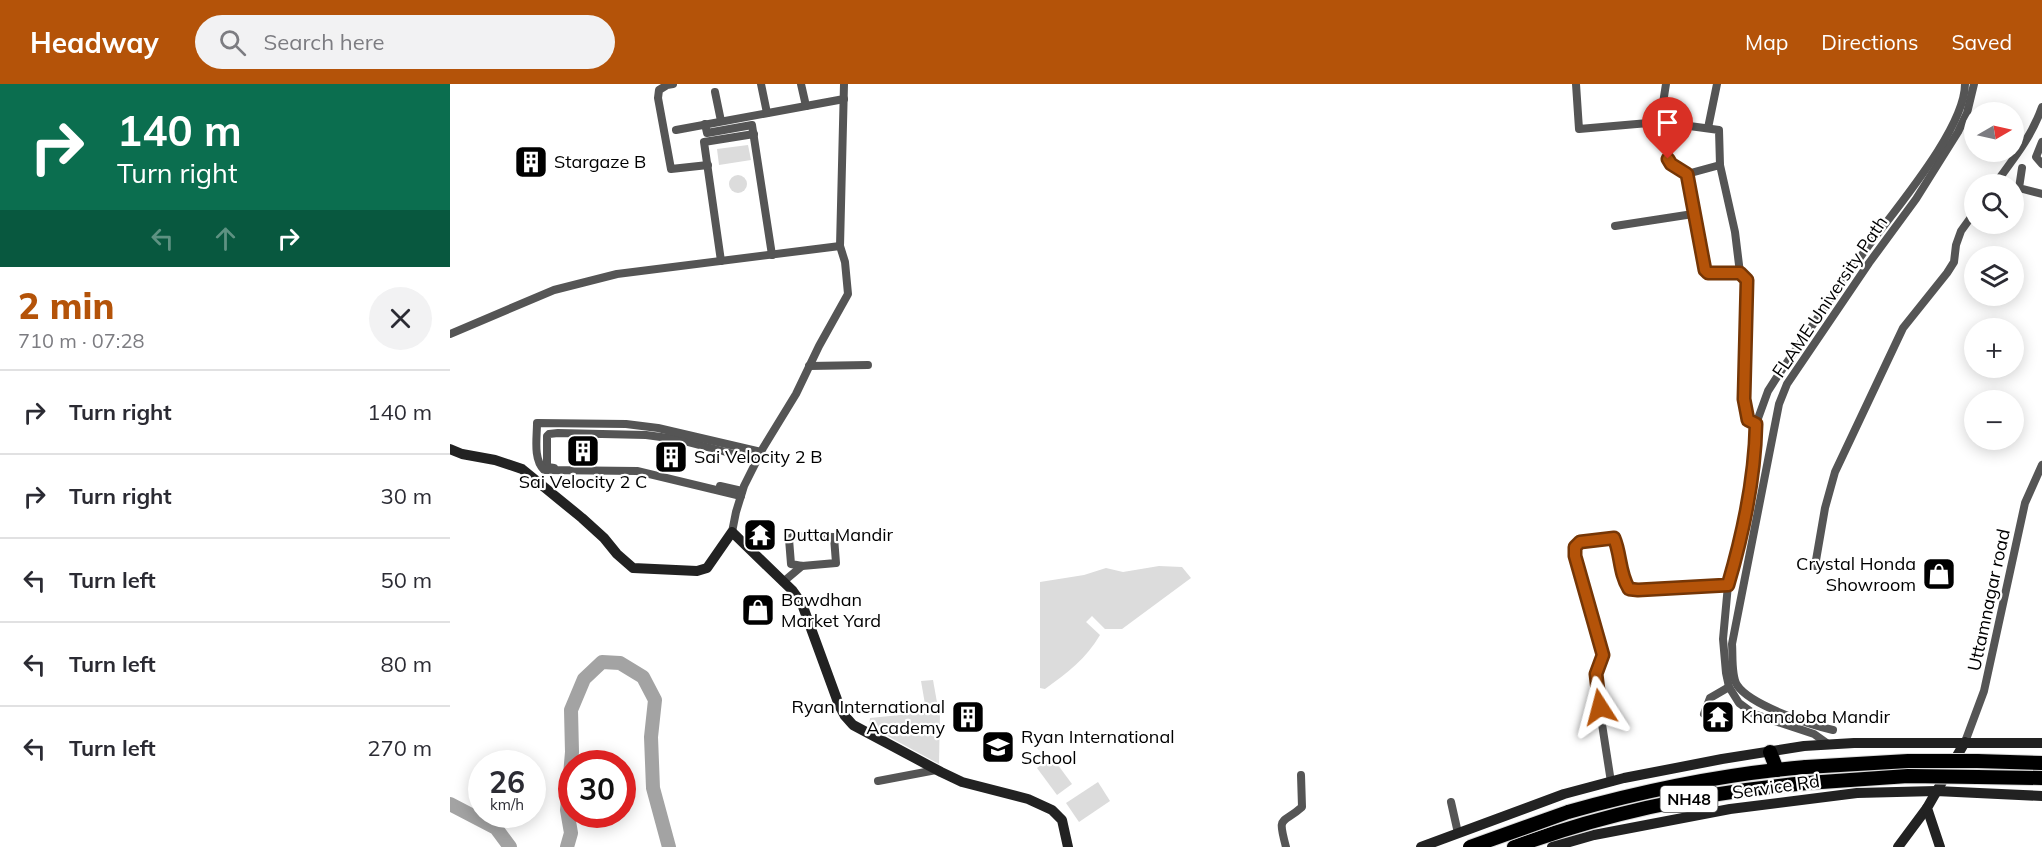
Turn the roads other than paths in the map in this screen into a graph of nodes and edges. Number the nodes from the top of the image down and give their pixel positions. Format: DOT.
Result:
graph roads {
  1 [pos="673,84"];
  2 [pos="761,84"];
  3 [pos="801,84"];
  4 [pos="844,84"];
  5 [pos="1576,84"];
  6 [pos="1666,84"];
  7 [pos="1717,84"];
  8 [pos="1969,87"];
  9 [pos="715,92"];
  10 [pos="844,99"];
  11 [pos="806,106"];
  12 [pos="2042,106"];
  13 [pos="767,113"];
  14 [pos="721,122"];
  15 [pos="1660,122"];
  16 [pos="705,124"];
  17 [pos="1708,128"];
  18 [pos="676,130"];
  19 [pos="754,134"];
  20 [pos="1660,135"];
  21 [pos="2042,142"];
  22 [pos="1668,159"];
  23 [pos="2042,164"];
  24 [pos="708,165"];
  25 [pos="1720,165"];
  26 [pos="2022,168"];
  27 [pos="1687,174"];
  28 [pos="2003,174"];
  29 [pos="2042,194"];
  30 [pos="1693,214"];
  31 [pos="1615,226"];
  32 [pos="1964,227"];
  33 [pos="840,246"];
  34 [pos="772,255"];
  35 [pos="721,261"];
  36 [pos="1740,273"];
  37 [pos="450,334"];
  38 [pos="868,365"];
  39 [pos="809,366"];
  40 [pos="1766,398"];
  41 [pos="1779,403"];
  42 [pos="1756,424"];
  43 [pos="450,449"];
  44 [pos="761,452"];
  45 [pos="757,460"];
  46 [pos="2042,465"];
  47 [pos="741,494"];
  48 [pos="732,532"];
  49 [pos="802,566"];
  50 [pos="1815,566"];
  51 [pos="783,582"];
  52 [pos="1728,585"];
  53 [pos="1729,687"];
  54 [pos="1704,714"];
  55 [pos="1833,730"];
  56 [pos="1820,736"];
  57 [pos="1965,742"];
  58 [pos="1842,743"];
  59 [pos="2042,743"];
  60 [pos="1828,744"];
  61 [pos="1770,752"];
  62 [pos="2042,763"];
  63 [pos="936,770"];
  64 [pos="1777,770"];
  65 [pos="1301,775"];
  66 [pos="2042,778"];
  67 [pos="878,781"];
  68 [pos="1611,782"];
  69 [pos="1936,791"];
  70 [pos="2042,796"];
  71 [pos="1450,802"];
  72 [pos="1926,808"];
  73 [pos="1482,824"];
  74 [pos="1458,833"];
  75 [pos="1068,847"];
  76 [pos="1286,847"];
  77 [pos="1421,847"];
  78 [pos="1470,847"];
  79 [pos="1491,847"];
  80 [pos="1514,847"];
  81 [pos="1552,847"];
  82 [pos="1898,847"];
  83 [pos="1940,847"];
  1 -- 24 [label="street"];
  2 -- 13 [label="street"];
  3 -- 11 [label="street"];
  4 -- 10 [label="street"];
  5 -- 15 [label="street"];
  6 -- 15 [label="street"];
  7 -- 17 [label="street"];
  8 -- 40 [label="street"];
  8 -- 41 [label="street, FLAME University Path"];
  9 -- 14 [label="street"];
  10 -- 11 [label="street"];
  10 -- 33 [label="street"];
  11 -- 13 [label="street"];
  12 -- 28 [label="street"];
  13 -- 14 [label="street"];
  14 -- 16 [label="street"];
  15 -- 17 [label="street"];
  15 -- 20 [label="street"];
  16 -- 18 [label="street"];
  16 -- 19 [label="street"];
  17 -- 25 [label="street"];
  19 -- 24 [label="street"];
  19 -- 34 [label="street"];
  21 -- 23 [label="street"];
  22 -- 27 [label="street"];
  24 -- 35 [label="street"];
  25 -- 27 [label="street"];
  25 -- 36 [label="street"];
  26 -- 29 [label="street"];
  27 -- 30 [label="street"];
  30 -- 31 [label="street"];
  30 -- 36 [label="street"];
  32 -- 50 [label="street"];
  33 -- 34 [label="street"];
  33 -- 39 [label="street"];
  34 -- 35 [label="street"];
  35 -- 37 [label="street"];
  36 -- 42 [label="street"];
  38 -- 39 [label="street"];
  39 -- 44 [label="street"];
  40 -- 41 [label="street"];
  40 -- 42 [label="street"];
  41 -- 55 [label="street, FLAME University Path"];
  42 -- 52 [label="street"];
  43 -- 48 [label="street"];
  44 -- 45 [label="street"];
  44 -- 47 [label="street"];
  45 -- 47 [label="street"];
  45 -- 47 [label="street"];
  46 -- 57 [label="street, Uttamnagar road"];
  47 -- 48 [label="street"];
  48 -- 51 [label="street"];
  49 -- 49 [label="street"];
  49 -- 51 [label="street"];
  51 -- 63 [label="street"];
  52 -- 53 [label="street"];
  52 -- 68 [label="street"];
  53 -- 54 [label="street"];
  53 -- 56 [label="street"];
  55 -- 56 [label="street"];
  55 -- 58 [label="street"];
  56 -- 60 [label="street"];
  57 -- 58 [label="street"];
  57 -- 59 [label="street"];
  57 -- 69 [label="street"];
  58 -- 60 [label="street"];
  60 -- 61 [label="street"];
  61 -- 64 [label="highway"];
  61 -- 68 [label="street"];
  62 -- 64 [label="highway, NH48, bridge"];
  63 -- 67 [label="street"];
  63 -- 75 [label="street"];
  64 -- 78 [label="highway, NH48, bridge"];
  65 -- 76 [label="street"];
  66 -- 80 [label="highway, NH48, bridge"];
  68 -- 73 [label="street"];
  69 -- 70 [label="street, Service Rd"];
  69 -- 72 [label="street"];
  69 -- 81 [label="street, Service Rd"];
  71 -- 74 [label="street"];
  72 -- 82 [label="street"];
  72 -- 83 [label="street"];
  73 -- 74 [label="street"];
  73 -- 79 [label="street"];
  74 -- 77 [label="street"];
}
